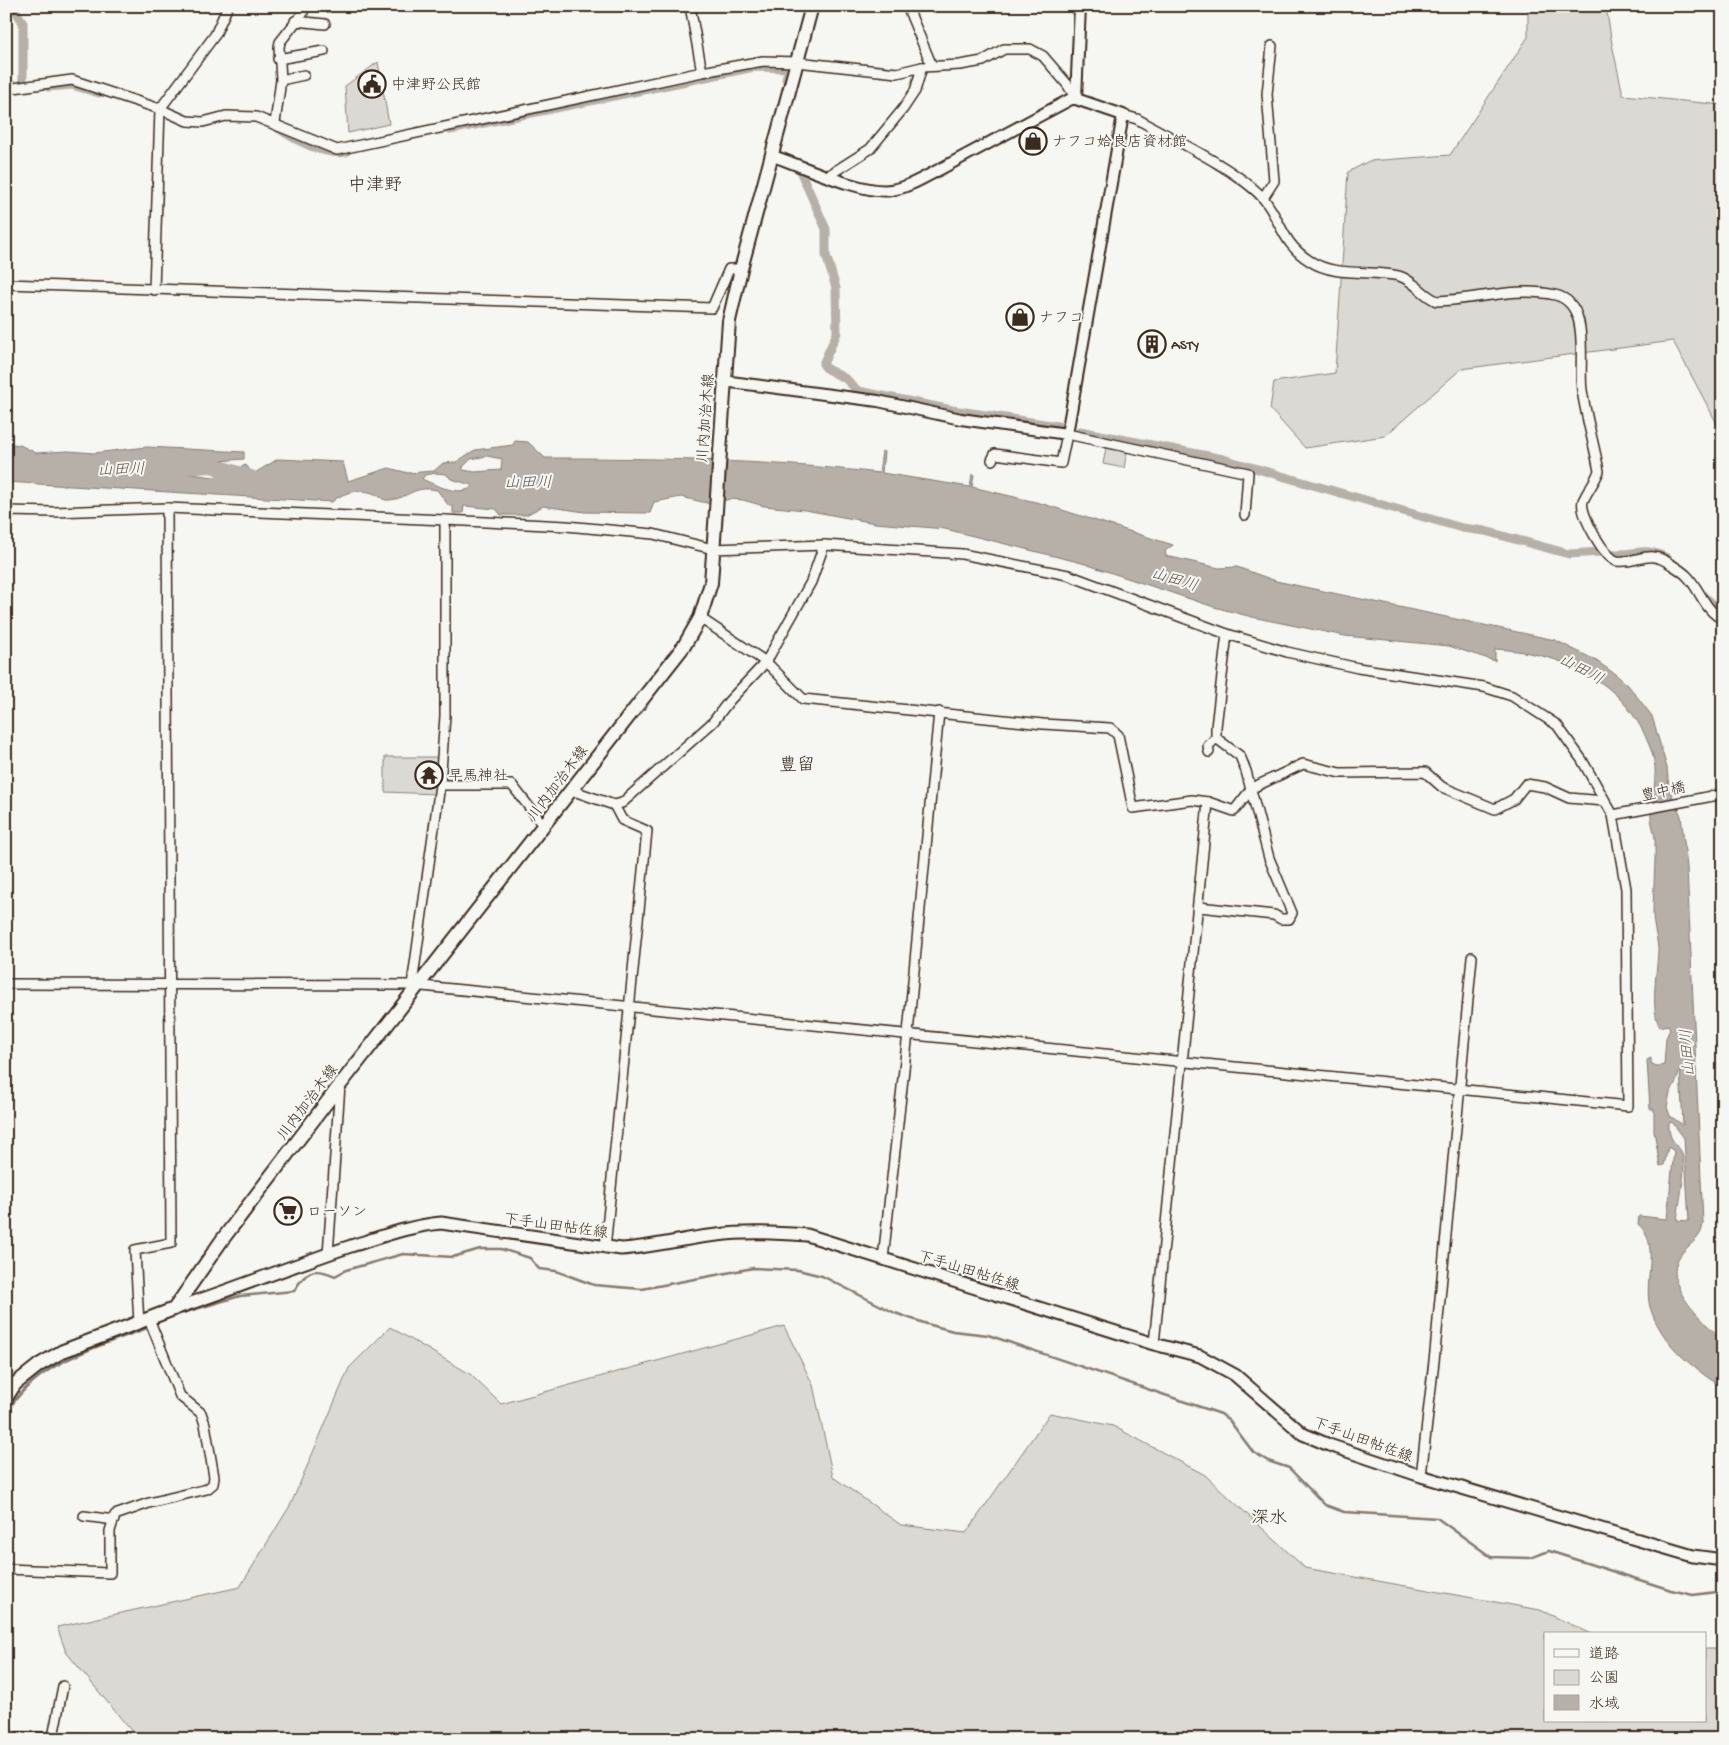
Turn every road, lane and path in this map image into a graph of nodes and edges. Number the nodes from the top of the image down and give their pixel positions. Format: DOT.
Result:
graph roads {
  1 [pos="228,6"];
  2 [pos="304,6"];
  3 [pos="690,6"];
  4 [pos="812,6"];
  5 [pos="906,6"];
  6 [pos="1080,6"];
  7 [pos="295,22"];
  8 [pos="325,24"];
  9 [pos="1272,46"];
  10 [pos="324,51"];
  11 [pos="278,59"];
  12 [pos="797,62"];
  13 [pos="932,66"];
  14 [pos="922,67"];
  15 [pos="702,72"];
  16 [pos="304,75"];
  17 [pos="281,80"];
  18 [pos="6,89"];
  19 [pos="1076,98"];
  20 [pos="160,109"];
  21 [pos="1123,115"];
  22 [pos="275,123"];
  23 [pos="773,156"];
  24 [pos="829,175"];
  25 [pos="1263,198"];
  26 [pos="741,269"];
  27 [pos="6,284"];
  28 [pos="154,290"];
  29 [pos="723,381"];
  30 [pos="1068,434"];
  31 [pos="992,460"];
  32 [pos="167,508"];
  33 [pos="6,511"];
  34 [pos="1245,515"];
  35 [pos="445,520"];
  36 [pos="714,546"];
  37 [pos="824,546"];
  38 [pos="700,618"];
  39 [pos="1723,619"];
  40 [pos="1227,634"];
  41 [pos="766,662"];
  42 [pos="939,712"];
  43 [pos="1216,738"];
  44 [pos="1209,752"];
  45 [pos="440,785"];
  46 [pos="1252,788"];
  47 [pos="571,790"];
  48 [pos="1723,794"];
  49 [pos="1604,801"];
  50 [pos="1208,802"];
  51 [pos="614,805"];
  52 [pos="1616,814"];
  53 [pos="544,826"];
  54 [pos="1198,907"];
  55 [pos="1472,957"];
  56 [pos="169,983"];
  57 [pos="6,984"];
  58 [pos="416,985"];
  59 [pos="628,1007"];
  60 [pos="908,1033"];
  61 [pos="1182,1061"];
  62 [pos="340,1085"];
  63 [pos="1459,1088"];
  64 [pos="605,1248"];
  65 [pos="328,1254"];
  66 [pos="883,1260"];
  67 [pos="174,1309"];
  68 [pos="144,1321"];
  69 [pos="1154,1344"];
  70 [pos="6,1398"];
  71 [pos="1420,1476"];
  72 [pos="84,1516"];
  73 [pos="114,1520"];
  74 [pos="1723,1560"];
  75 [pos="6,1569"];
  76 [pos="63,1686"];
  77 [pos="6,1737"];
  78 [pos="52,1737"];
  79 [pos="83,1738"];
  1 -- 20 [label="street"];
  2 -- 7 [label="street"];
  3 -- 15 [label="street"];
  4 -- 12 [label="main road, 川内加治木線"];
  5 -- 13 [label="street"];
  6 -- 19 [label="street"];
  7 -- 8 [label="street"];
  7 -- 11 [label="street"];
  9 -- 25 [label="street"];
  10 -- 11 [label="street"];
  11 -- 17 [label="street"];
  12 -- 14 [label="street"];
  12 -- 15 [label="street"];
  12 -- 23 [label="main road, 川内加治木線"];
  13 -- 14 [label="street"];
  13 -- 19 [label="street"];
  14 -- 24 [label="street"];
  15 -- 22 [label="street"];
  16 -- 17 [label="street"];
  17 -- 22 [label="street"];
  18 -- 20 [label="street"];
  19 -- 21 [label="street"];
  19 -- 24 [label="street"];
  20 -- 22 [label="street"];
  20 -- 28 [label="street"];
  21 -- 25 [label="street"];
  21 -- 30 [label="street"];
  23 -- 24 [label="street"];
  23 -- 26 [label="main road, 川内加治木線"];
  25 -- 39 [label="street"];
  26 -- 28 [label="street"];
  26 -- 29 [label="main road, 川内加治木線"];
  27 -- 28 [label="street"];
  29 -- 30 [label="street"];
  29 -- 36 [label="main road, 川内加治木線"];
  30 -- 31 [label="street"];
  30 -- 34 [label="street"];
  32 -- 33 [label="street"];
  32 -- 35 [label="street"];
  32 -- 56 [label="street"];
  35 -- 36 [label="street"];
  35 -- 45 [label="street"];
  36 -- 37 [label="street"];
  36 -- 38 [label="main road, 川内加治木線"];
  37 -- 40 [label="street"];
  37 -- 41 [label="street"];
  38 -- 41 [label="street"];
  38 -- 47 [label="main road, 川内加治木線"];
  40 -- 43 [label="street"];
  40 -- 49 [label="street"];
  41 -- 42 [label="street"];
  41 -- 51 [label="street"];
  42 -- 50 [label="street"];
  42 -- 60 [label="street"];
  43 -- 44 [label="street"];
  43 -- 46 [label="street"];
  45 -- 53 [label="street"];
  45 -- 58 [label="street"];
  46 -- 49 [label="street"];
  46 -- 50 [label="street"];
  46 -- 54 [label="street"];
  47 -- 51 [label="street"];
  47 -- 53 [label="main road, 川内加治木線"];
  48 -- 52 [label="street, 豊中橋"];
  49 -- 52 [label="street"];
  50 -- 54 [label="street"];
  51 -- 59 [label="street"];
  52 -- 63 [label="street"];
  53 -- 58 [label="main road, 川内加治木線"];
  54 -- 61 [label="street"];
  55 -- 63 [label="street"];
  56 -- 57 [label="street"];
  56 -- 58 [label="street"];
  56 -- 68 [label="street"];
  58 -- 59 [label="street"];
  58 -- 62 [label="main road, 川内加治木線"];
  59 -- 60 [label="street"];
  59 -- 64 [label="street"];
  60 -- 61 [label="street"];
  60 -- 66 [label="street"];
  61 -- 63 [label="street"];
  61 -- 69 [label="street"];
  62 -- 65 [label="street"];
  62 -- 67 [label="main road, 川内加治木線"];
  63 -- 71 [label="street"];
  64 -- 65 [label="main road, 下手山田帖佐線"];
  64 -- 66 [label="main road, 下手山田帖佐線"];
  65 -- 67 [label="main road, 下手山田帖佐線"];
  66 -- 69 [label="main road, 下手山田帖佐線"];
  67 -- 68 [label="main road"];
  68 -- 70 [label="main road"];
  68 -- 73 [label="street"];
  69 -- 71 [label="main road, 下手山田帖佐線"];
  71 -- 74 [label="main road, 下手山田帖佐線"];
  72 -- 73 [label="street"];
  73 -- 75 [label="street"];
  76 -- 78 [label="street"];
  77 -- 78 [label="street"];
  78 -- 79 [label="street"];
}
